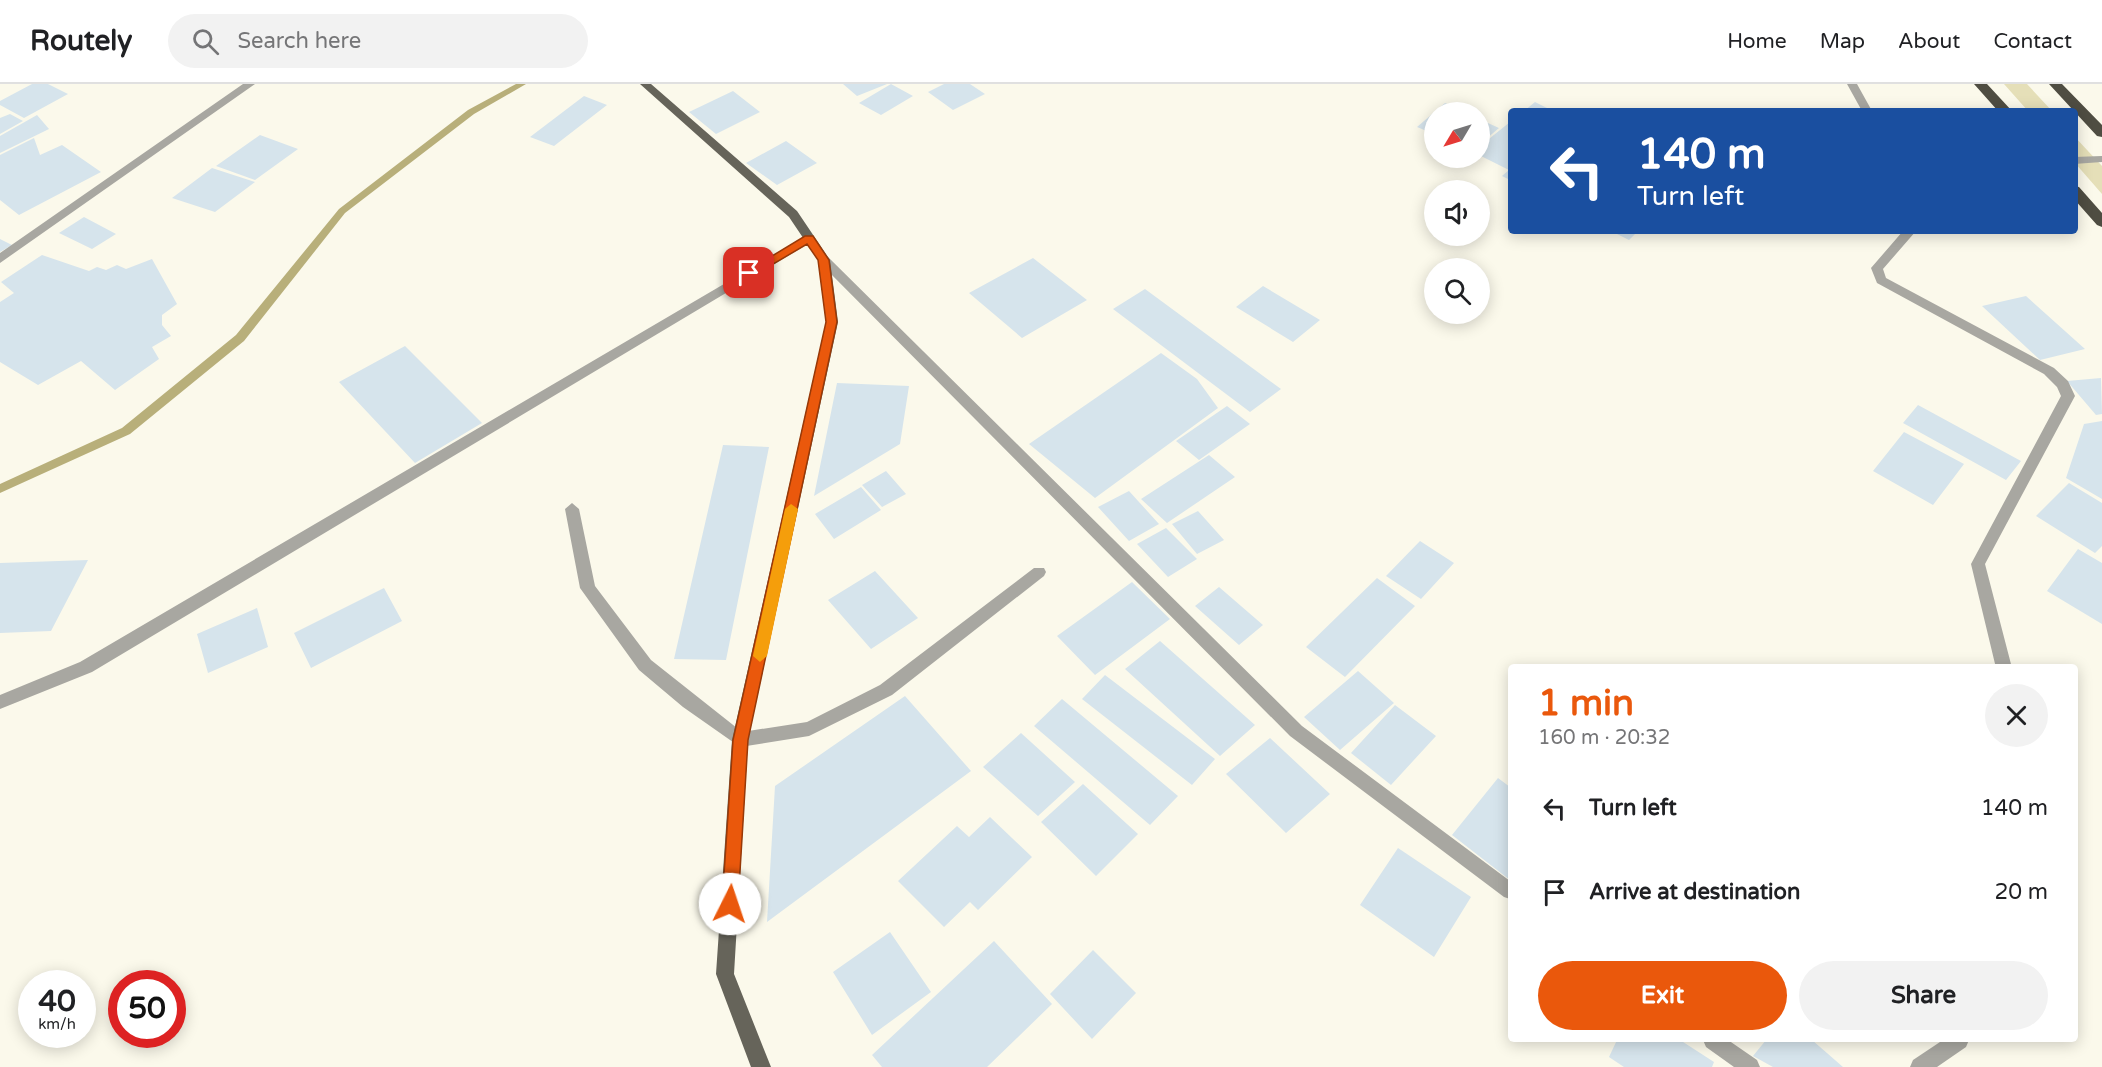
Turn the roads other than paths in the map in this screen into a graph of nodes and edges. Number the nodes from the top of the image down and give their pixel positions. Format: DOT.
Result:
graph roads {
  1 [pos="250,84"];
  2 [pos="645,84"];
  3 [pos="1852,84"];
  4 [pos="1980,84"];
  5 [pos="2055,84"];
  6 [pos="1865,108"];
  7 [pos="2002,108"];
  8 [pos="2102,133"];
  9 [pos="2102,159"];
  10 [pos="2078,161"];
  11 [pos="2078,195"];
  12 [pos="2102,222"];
  13 [pos="1907,234"];
  14 [pos="809,238"];
  15 [pos="0,259"];
  16 [pos="824,260"];
  17 [pos="572,510"];
  18 [pos="1039,572"];
  19 [pos="2003,664"];
  20 [pos="0,702"];
  21 [pos="740,740"];
  22 [pos="1508,890"];
  23 [pos="1716,1042"];
  24 [pos="1956,1042"];
  25 [pos="761,1067"];
  26 [pos="1750,1067"];
  27 [pos="1920,1067"];
  1 -- 15 [label="street"];
  2 -- 14 [label="main road"];
  3 -- 6 [label="street"];
  4 -- 7 [label="highway"];
  5 -- 8 [label="highway"];
  9 -- 10 [label="street"];
  11 -- 12 [label="highway"];
  13 -- 19 [label="street"];
  14 -- 16 [label="main road"];
  14 -- 20 [label="street"];
  16 -- 21 [label="main road"];
  16 -- 22 [label="street"];
  17 -- 21 [label="street"];
  18 -- 21 [label="street"];
  21 -- 25 [label="main road"];
  23 -- 26 [label="street"];
  24 -- 27 [label="street"];
}
